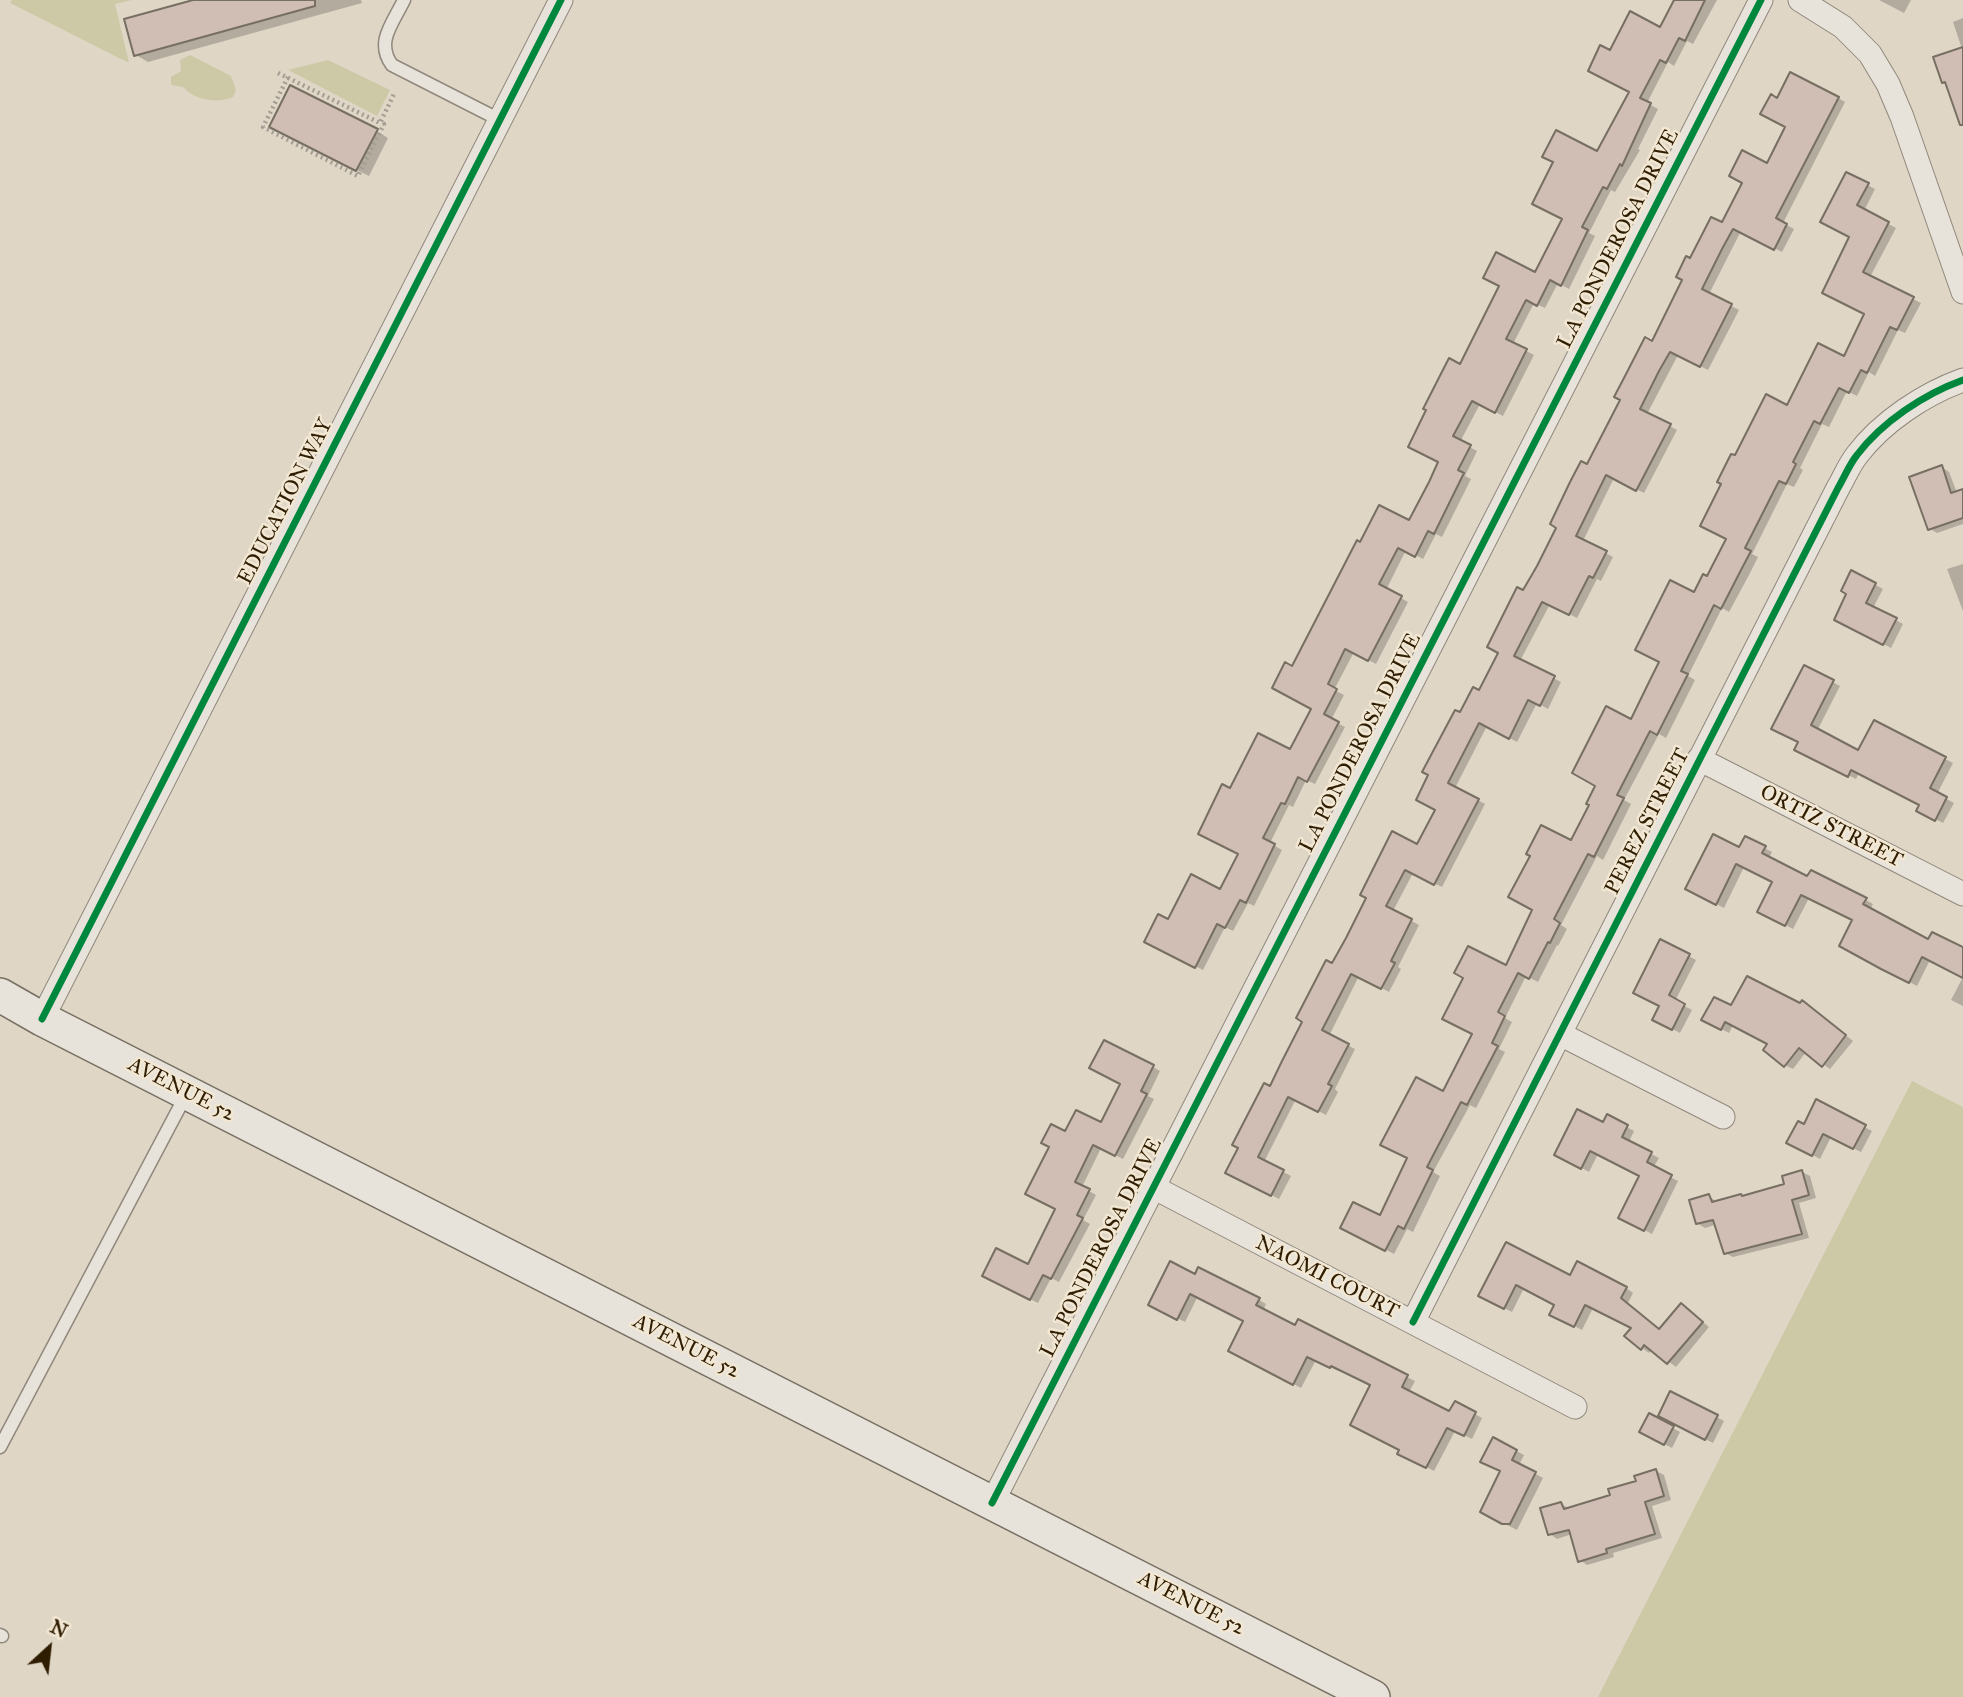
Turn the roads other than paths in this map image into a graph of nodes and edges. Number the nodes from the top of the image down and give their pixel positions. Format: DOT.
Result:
graph roads {
  1 [pos="404,0"];
  2 [pos="561,0"];
  3 [pos="1761,0"];
  4 [pos="1800,0"];
  5 [pos="500,120"];
  6 [pos="1963,292"];
  7 [pos="1963,380"];
  8 [pos="1699,759"];
  9 [pos="1963,894"];
  10 [pos="0,995"];
  11 [pos="42,1019"];
  12 [pos="1560,1034"];
  13 [pos="187,1093"];
  14 [pos="1723,1117"];
  15 [pos="1153,1187"];
  16 [pos="1413,1322"];
  17 [pos="1576,1407"];
  18 [pos="0,1447"];
  19 [pos="992,1503"];
  20 [pos="1373,1697"];
  1 -- 5 [label="lane"];
  2 -- 5 [label="street, EDUCATION WAY"];
  3 -- 15 [label="street, LA PONDEROSA DRIVE"];
  4 -- 6 [label="street"];
  5 -- 11 [label="street, EDUCATION WAY"];
  7 -- 8 [label="street, PEREZ STREET"];
  8 -- 9 [label="street, ORTIZ STREET"];
  8 -- 12 [label="street, PEREZ STREET"];
  10 -- 11 [label="main road, AVENUE 52"];
  11 -- 13 [label="main road, AVENUE 52"];
  12 -- 14 [label="street"];
  12 -- 16 [label="street, PEREZ STREET"];
  13 -- 18 [label="lane"];
  13 -- 19 [label="main road, AVENUE 52"];
  15 -- 16 [label="street, NAOMI COURT"];
  15 -- 19 [label="street, LA PONDEROSA DRIVE"];
  16 -- 17 [label="street, NAOMI COURT"];
  19 -- 20 [label="main road, AVENUE 52"];
}
